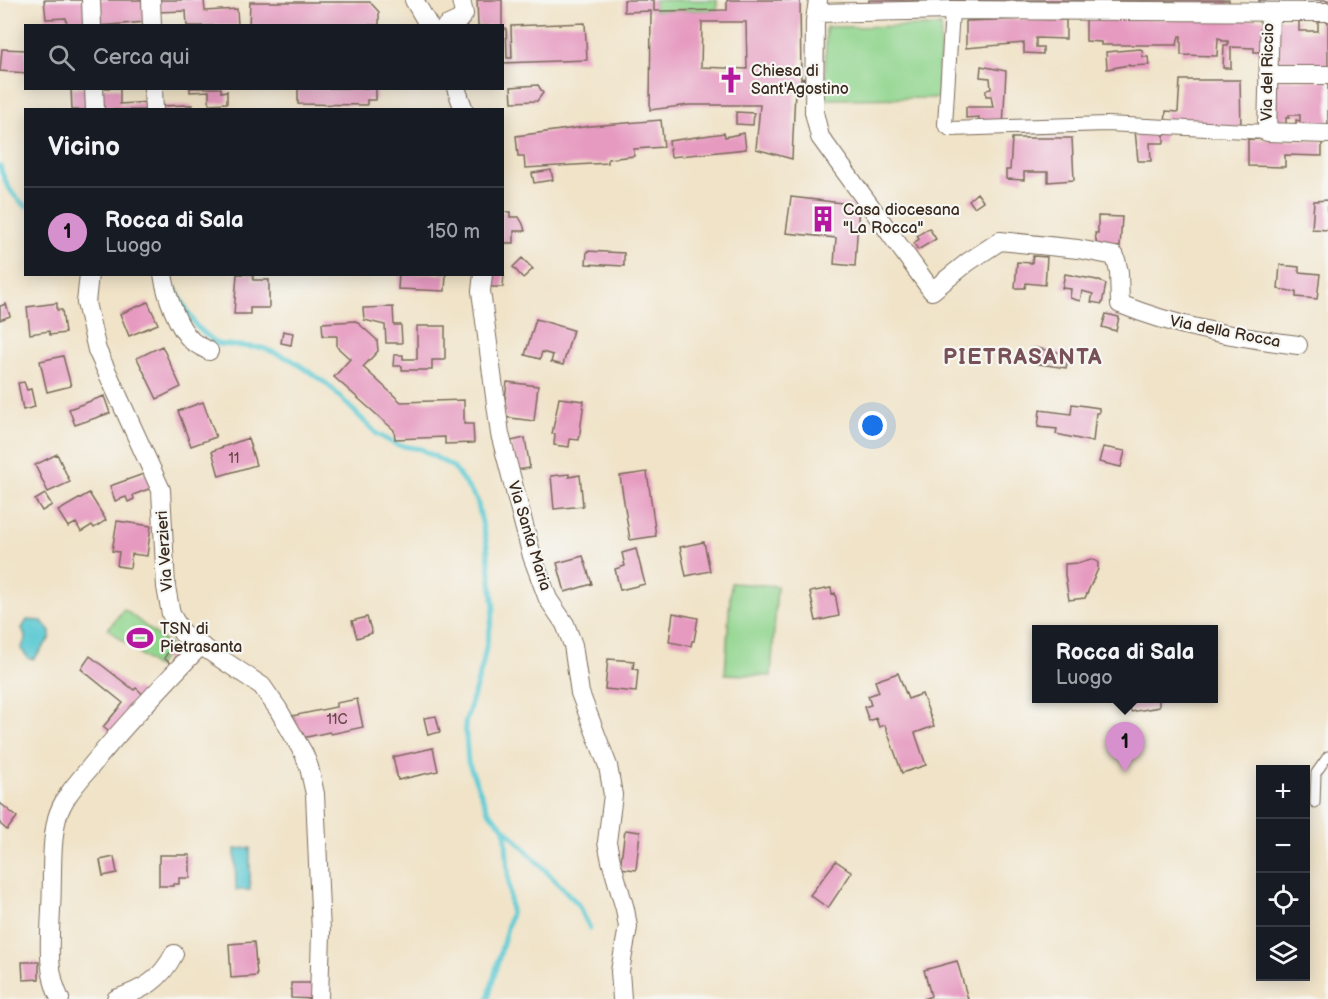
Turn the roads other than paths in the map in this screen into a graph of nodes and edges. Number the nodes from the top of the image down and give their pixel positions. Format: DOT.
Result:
graph roads {
  1 [pos="91,0"];
  2 [pos="151,0"];
  3 [pos="414,0"];
  4 [pos="461,0"];
  5 [pos="817,6"];
  6 [pos="1258,8"];
  7 [pos="952,10"];
  8 [pos="1328,12"];
  9 [pos="92,24"];
  10 [pos="152,24"];
  11 [pos="428,24"];
  12 [pos="450,24"];
  13 [pos="1268,75"];
  14 [pos="1328,75"];
  15 [pos="94,90"];
  16 [pos="153,90"];
  17 [pos="457,90"];
  18 [pos="95,108"];
  19 [pos="154,108"];
  20 [pos="463,108"];
  21 [pos="1267,132"];
  22 [pos="1328,134"];
  23 [pos="88,276"];
  24 [pos="163,276"];
  25 [pos="483,276"];
  26 [pos="1298,345"];
  27 [pos="209,351"];
  28 [pos="200,646"];
  29 [pos="1328,756"];
  30 [pos="1315,803"];
  31 [pos="174,954"];
  32 [pos="60,999"];
  33 [pos="116,999"];
  34 [pos="319,999"];
  35 [pos="622,999"];
  1 -- 9 [label="street"];
  2 -- 10 [label="street"];
  3 -- 11 [label="street"];
  4 -- 12 [label="street"];
  5 -- 7 [label="street"];
  5 -- 26 [label="street, Via della Rocca"];
  6 -- 7 [label="street"];
  6 -- 8 [label="street"];
  6 -- 13 [label="street, Via del Riccio"];
  7 -- 21 [label="street"];
  13 -- 14 [label="street"];
  13 -- 21 [label="street, Via del Riccio"];
  15 -- 18 [label="street"];
  16 -- 19 [label="street"];
  17 -- 20 [label="street"];
  21 -- 22 [label="street"];
  23 -- 28 [label="street, Via Verzieri"];
  24 -- 27 [label="street"];
  25 -- 35 [label="street, Via Santa Maria"];
  28 -- 32 [label="street"];
  28 -- 34 [label="street, Via Verzieri"];
  29 -- 30 [label="lane"];
  31 -- 33 [label="street"];
}
